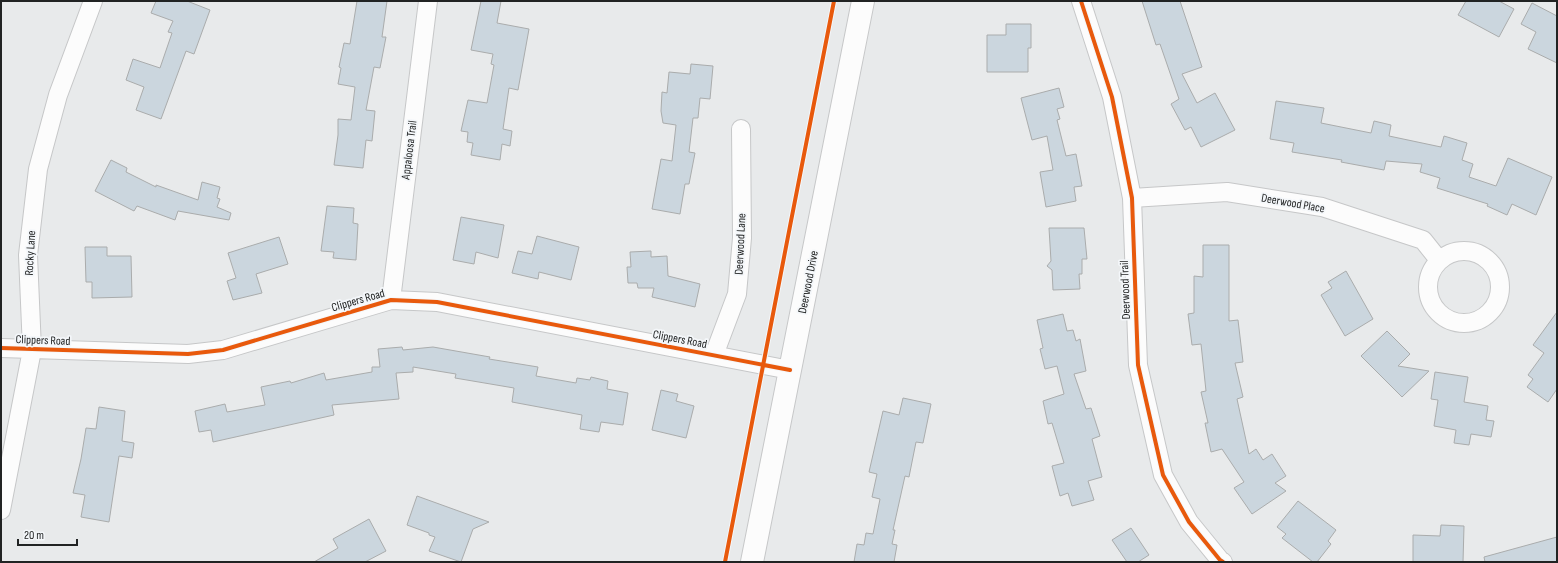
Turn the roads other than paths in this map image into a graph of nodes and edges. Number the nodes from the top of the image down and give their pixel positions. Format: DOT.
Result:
graph roads {
  1 [pos="93,1"];
  2 [pos="428,1"];
  3 [pos="863,1"];
  4 [pos="1081,1"];
  5 [pos="741,129"];
  6 [pos="1132,198"];
  7 [pos="1439,260"];
  8 [pos="391,300"];
  9 [pos="1,348"];
  10 [pos="32,350"];
  11 [pos="714,356"];
  12 [pos="790,370"];
  13 [pos="1,510"];
  14 [pos="752,562"];
  15 [pos="1223,562"];
  1 -- 10 [label="street, Rocky Lane"];
  2 -- 8 [label="street, Appaloosa Trail"];
  3 -- 12 [label="street, Deerwood Drive"];
  4 -- 6 [label="street, Deerwood Trail"];
  5 -- 11 [label="street, Deerwood Lane"];
  6 -- 7 [label="street, Deerwood Place"];
  6 -- 15 [label="street, Deerwood Trail"];
  7 -- 7 [label="street"];
  8 -- 10 [label="street, Clippers Road"];
  8 -- 11 [label="street, Clippers Road"];
  9 -- 10 [label="street, Clippers Road"];
  10 -- 13 [label="street, Rocky Lane"];
  11 -- 12 [label="street, Clippers Road"];
  12 -- 14 [label="street, Deerwood Drive"];
}
